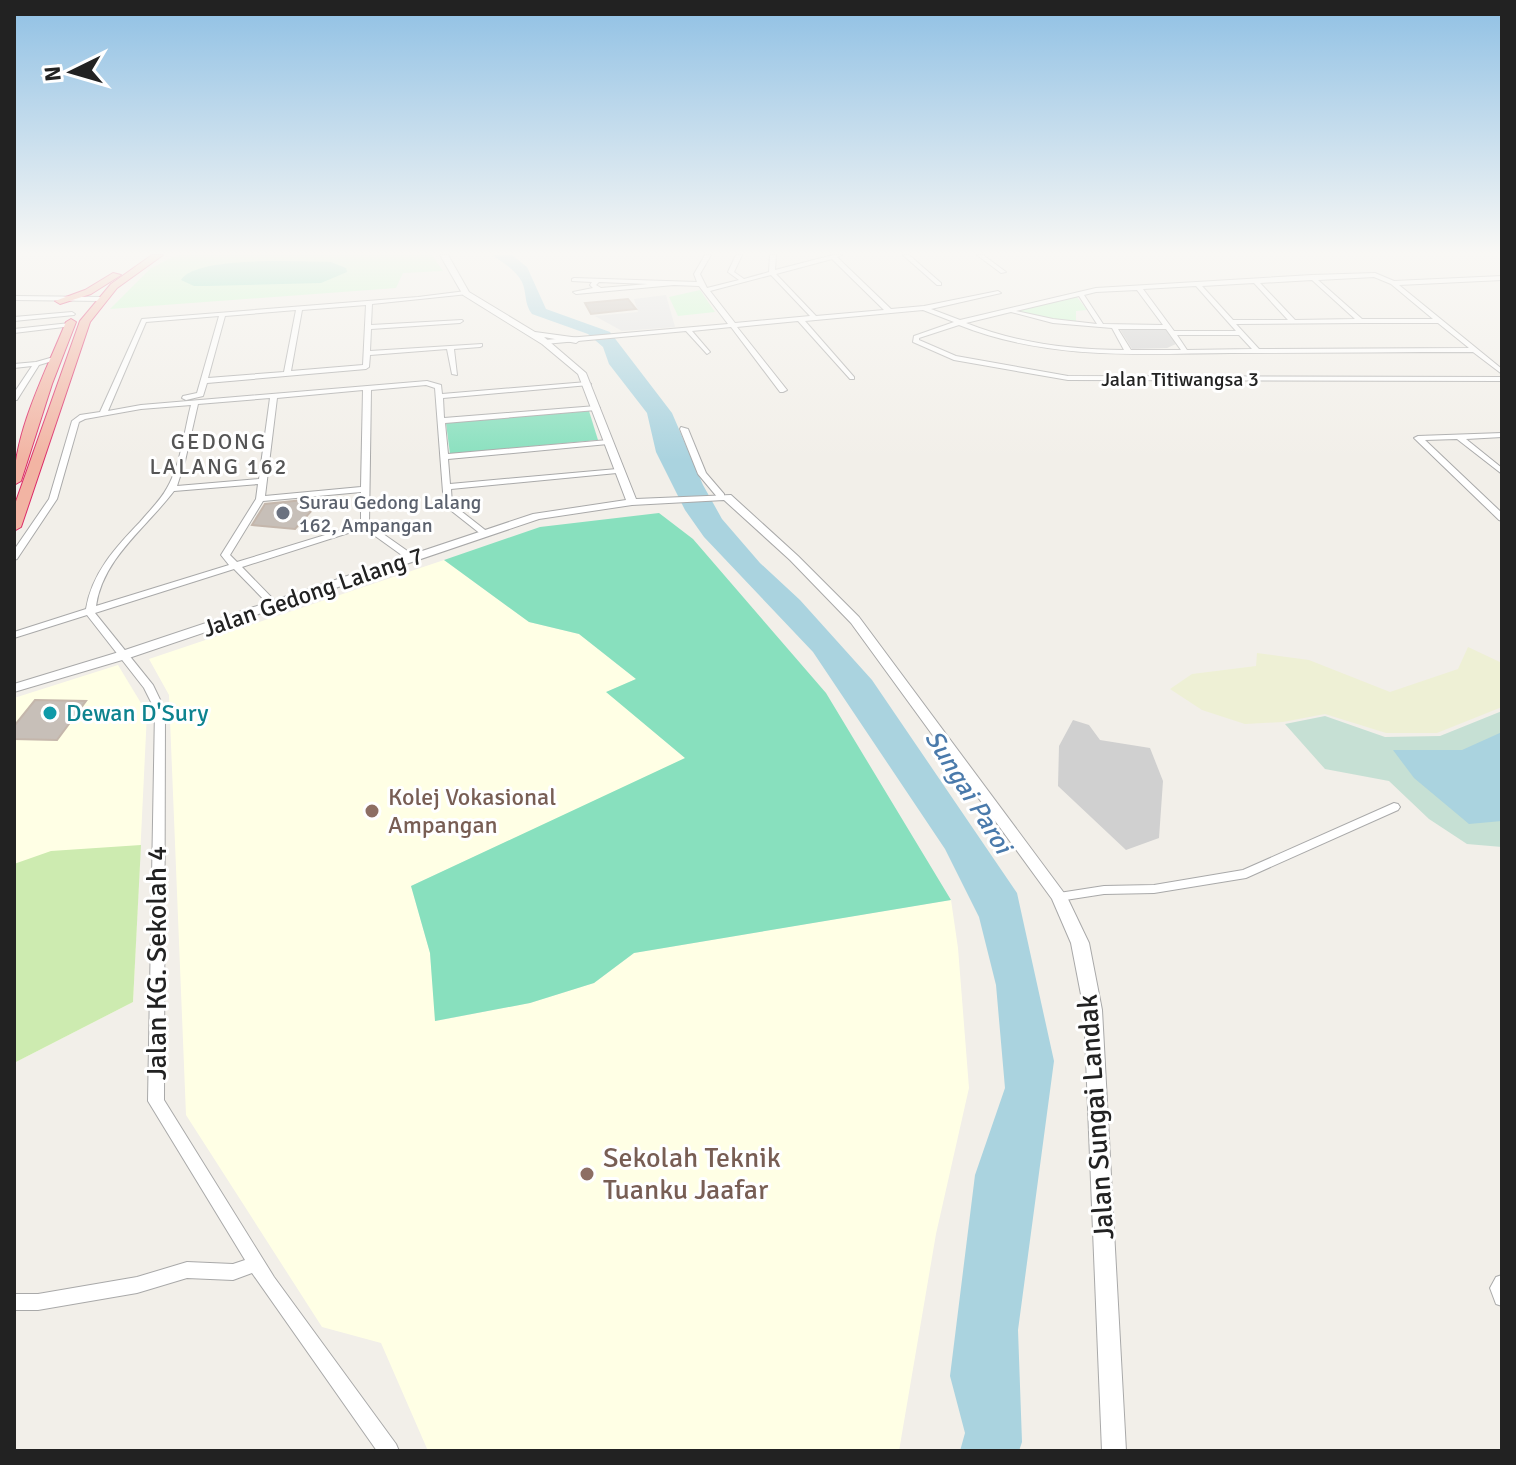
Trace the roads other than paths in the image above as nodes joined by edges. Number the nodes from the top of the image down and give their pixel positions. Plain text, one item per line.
1 (71, 323) edge
2 (74, 323) joint
3 (143, 323) edge
4 (220, 323) edge
5 (296, 323) edge
6 (368, 323) edge
7 (424, 323) edge
8 (515, 323) edge
9 (752, 323) edge
10 (804, 323) edge
11 (957, 323) edge
12 (965, 323) edge
13 (1057, 323) edge
14 (1100, 323) edge
15 (1165, 323) edge
16 (1232, 323) edge
17 (1441, 323) edge
18 (734, 325) junction
19 (368, 327) junction
20 (1102, 327) junction
21 (1114, 327) junction
22 (687, 329) junction
23 (1170, 330) junction
24 (14, 331) edge
25 (529, 332) junction
26 (1240, 333) junction
27 (575, 340) junction
28 (545, 342) junction
29 (480, 345) dead end
30 (450, 347) junction
31 (556, 350) junction
32 (1475, 350) junction
33 (1185, 351) junction
34 (1257, 351) junction
35 (59, 352) junction
36 (707, 352) dead end
37 (1129, 352) junction
38 (368, 353) junction
39 (37, 364) junction
40 (14, 366) edge
41 (1502, 372) edge
42 (287, 374) junction
43 (455, 374) dead end
44 (852, 378) dead end
45 (1502, 379) edge
46 (203, 381) junction
47 (587, 384) junction
48 (367, 388) junction
49 (783, 390) dead end
50 (274, 396) junction
51 (439, 396) junction
52 (14, 398) edge
53 (195, 402) junction
54 (109, 404) junction
55 (596, 408) junction
56 (103, 413) junction
57 (441, 421) junction
58 (684, 429) dead end
59 (1502, 435) edge
60 (1458, 436) junction
61 (608, 442) junction
62 (444, 457) junction
63 (18, 459) edge
64 (617, 471) junction
65 (1502, 472) edge
66 (14, 481) edge
67 (262, 481) junction
68 (446, 487) junction
69 (172, 489) junction
70 (366, 489) junction
71 (715, 496) junction
72 (260, 499) junction
73 (632, 502) junction
74 (45, 513) junction
75 (1502, 518) edge
76 (17, 521) edge
77 (365, 525) junction
78 (485, 533) junction
79 (14, 557) edge
80 (413, 559) junction
81 (235, 566) junction
82 (274, 605) junction
83 (90, 612) junction
84 (14, 635) edge
85 (124, 655) junction
86 (14, 688) edge
87 (1394, 807) dead end
88 (1059, 897) junction
89 (256, 1264) junction
90 (1502, 1283) edge
91 (1502, 1298) edge
92 (14, 1302) edge
93 (389, 1451) edge
94 (1114, 1451) edge

1 - 24 street
2 - 35 highway
2 - 76 highway
3 - 54 street
4 - 46 street
5 - 42 street
6 - 19 street
7 - 19 street
8 - 25 street
9 - 18 street
10 - 44 street
11 - 45 street, Jalan Titiwangsa 3
12 - 37 street
13 - 20 street
14 - 20 street
15 - 23 street
16 - 26 street
17 - 32 street
18 - 22 street
18 - 49 street
19 - 38 street
20 - 21 street
21 - 23 street
21 - 37 street
22 - 27 street
22 - 36 street
23 - 26 street
23 - 33 street
25 - 27 street
25 - 28 street
26 - 34 street
27 - 28 street
27 - 31 street
28 - 31 street
29 - 30 street
30 - 38 street
30 - 43 street
31 - 47 street
32 - 34 street
32 - 41 street
33 - 34 street
33 - 37 street
35 - 39 street
35 - 63 highway
38 - 42 street
39 - 40 street
39 - 52 street
42 - 46 street
46 - 54 street
47 - 51 street
47 - 55 street
48 - 50 street
48 - 51 street
48 - 70 street
50 - 53 street
50 - 67 street
51 - 57 street
53 - 56 street
53 - 69 street
54 - 56 street
55 - 57 street
55 - 61 street
56 - 74 street
57 - 62 street
58 - 71 street
59 - 60 street
60 - 65 street
60 - 75 street
61 - 62 street
61 - 64 street
62 - 68 street
63 - 66 highway
64 - 68 street
64 - 73 street
67 - 69 street
67 - 72 street
68 - 78 street
69 - 83 street
70 - 72 street
70 - 77 street
71 - 73 street, Jalan Gedong Lalang 7
71 - 88 street, Jalan Sungai Landak
72 - 81 street
73 - 78 street, Jalan Gedong Lalang 7
74 - 76 street
74 - 79 street
77 - 80 street
77 - 81 street
78 - 80 street, Jalan Gedong Lalang 7
80 - 82 street, Jalan Gedong Lalang 7
81 - 82 street
81 - 83 street
82 - 85 street, Jalan Gedong Lalang 7
83 - 84 street
83 - 85 street, Jalan KG. Sekolah 4
85 - 86 street, Jalan Gedong Lalang 7
85 - 89 street, Jalan KG. Sekolah 4
87 - 88 street
88 - 94 street, Jalan Sungai Landak
89 - 92 street
89 - 93 street, Jalan KG. Sekolah 4
90 - 91 street

